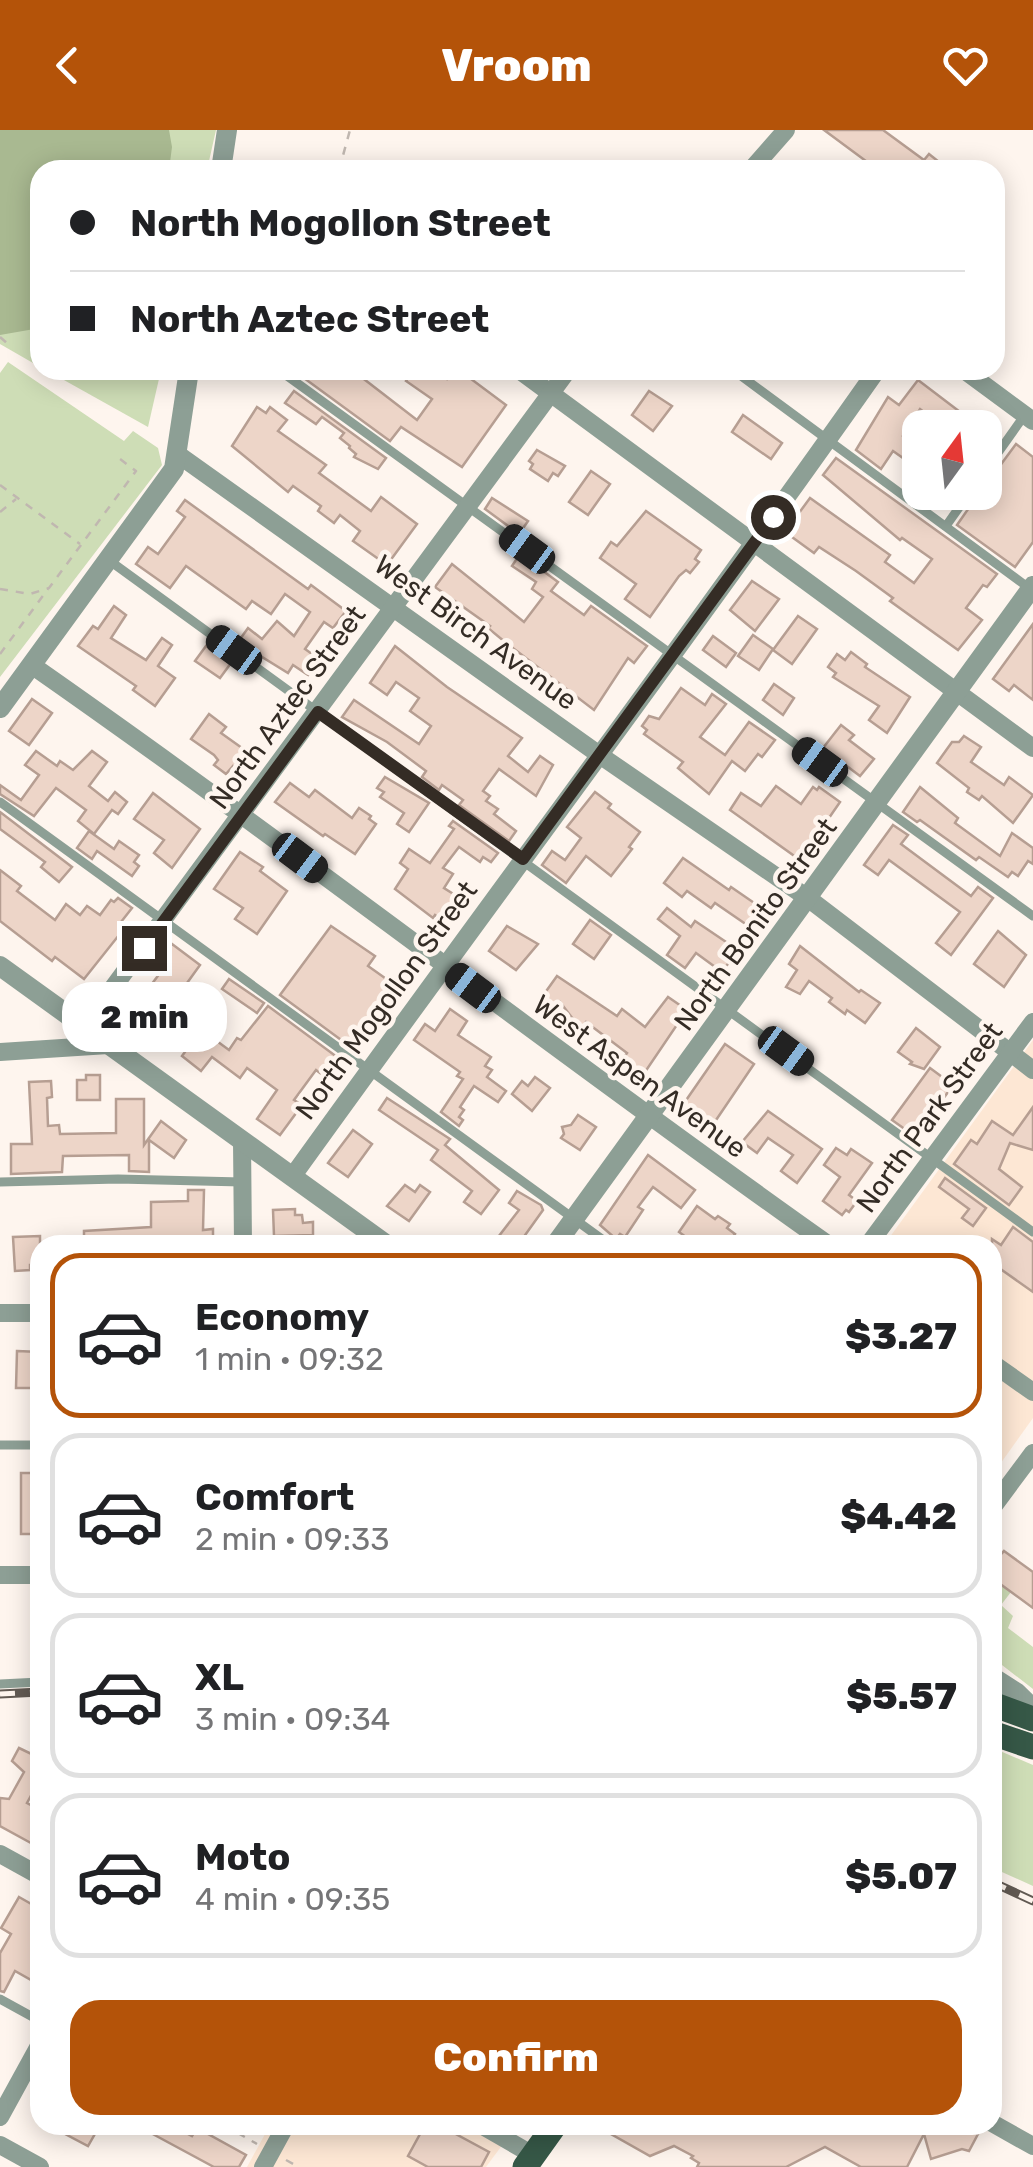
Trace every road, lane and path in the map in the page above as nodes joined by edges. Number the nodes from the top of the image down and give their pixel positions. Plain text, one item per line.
1 (227, 130) edge
2 (350, 130) edge
3 (786, 130) edge
4 (223, 160) edge
5 (342, 160) edge
6 (760, 160) edge
7 (0, 336) edge
8 (8, 344) dead end
9 (187, 380) edge
10 (293, 380) edge
11 (533, 380) edge
12 (561, 380) edge
13 (747, 380) edge
14 (870, 380) edge
15 (978, 380) edge
16 (552, 393) junction
17 (1029, 418) edge
18 (828, 440) junction
19 (1002, 451) edge
20 (176, 453) junction
21 (116, 456) dead end
22 (0, 485) edge
23 (17, 498) junction
24 (468, 506) junction
25 (957, 510) edge
26 (0, 512) edge
27 (946, 526) junction
28 (755, 543) junction
29 (81, 545) junction
30 (108, 559) junction
31 (69, 562) junction
32 (75, 576) dead end
33 (49, 588) junction
34 (0, 589) edge
35 (1032, 589) edge
36 (395, 606) junction
37 (0, 654) edge
38 (674, 656) junction
39 (33, 666) junction
40 (958, 694) junction
41 (0, 708) edge
42 (318, 712) junction
43 (1033, 748) edge
44 (602, 756) junction
45 (0, 802) edge
46 (878, 804) junction
47 (242, 814) junction
48 (523, 859) junction
49 (809, 898) junction
50 (1033, 916) edge
51 (163, 921) junction
52 (0, 966) edge
53 (444, 966) junction
54 (728, 1008) junction
55 (1033, 1022) edge
56 (84, 1027) junction
57 (108, 1045) junction
58 (0, 1052) edge
59 (1011, 1053) junction
60 (369, 1070) junction
61 (1033, 1070) edge
62 (647, 1117) junction
63 (242, 1141) junction
64 (933, 1158) junction
65 (292, 1177) junction
66 (0, 1182) edge
67 (243, 1182) junction
68 (574, 1218) junction
69 (1033, 1232) edge
70 (244, 1235) edge
71 (373, 1235) edge
72 (562, 1235) edge
73 (597, 1235) edge
74 (815, 1235) edge
75 (875, 1235) edge
76 (30, 1313) edge
77 (0, 1314) edge
78 (1002, 1370) edge
79 (1033, 1392) edge
80 (30, 1445) edge
81 (0, 1446) edge
82 (1033, 1453) edge
83 (1002, 1495) edge
84 (0, 1575) edge
85 (30, 1575) edge
86 (30, 1682) edge
87 (1002, 1683) edge
88 (0, 1684) edge
89 (1002, 1708) edge
90 (1033, 1709) edge
91 (1033, 1719) edge
92 (1002, 1736) edge
93 (1033, 1747) edge
94 (0, 1854) edge
95 (30, 1870) edge
96 (0, 1999) edge
97 (30, 2016) edge
98 (30, 2062) edge
99 (0, 2117) edge
100 (1002, 2129) edge
101 (281, 2135) edge
102 (494, 2135) edge
103 (548, 2135) edge
104 (0, 2145) edge
105 (1033, 2146) edge
106 (529, 2161) edge
107 (40, 2167) edge
108 (263, 2167) edge

1 - 4 street
2 - 5 path
3 - 6 street
7 - 8 path
9 - 20 street
10 - 24 lane
11 - 16 street
12 - 16 street, North Aztec Street
13 - 18 lane
14 - 18 street, North Mogollon Street
15 - 17 street
16 - 24 street, North Aztec Street
16 - 28 street
17 - 19 lane
18 - 27 lane
18 - 28 street, North Mogollon Street
20 - 30 street
20 - 36 street, West Birch Avenue
21 - 29 path
22 - 23 path
23 - 26 path
23 - 29 path
24 - 36 street, North Aztec Street
24 - 38 lane
25 - 27 lane
27 - 35 lane
28 - 38 street, North Mogollon Street
28 - 40 street
29 - 31 path
30 - 39 street
30 - 42 lane
31 - 32 path
31 - 33 path
33 - 34 path
33 - 37 path
35 - 40 street, North Bonito Street
36 - 42 street, North Aztec Street
36 - 44 street, West Birch Avenue
38 - 44 street, North Mogollon Street
38 - 46 lane
39 - 41 street
39 - 47 street, West Aspen Avenue
40 - 43 street
40 - 46 street, North Bonito Street
42 - 47 street, North Aztec Street
42 - 48 lane
44 - 48 street, North Mogollon Street
44 - 49 street, West Birch Avenue
45 - 51 lane
46 - 49 street, North Bonito Street
46 - 50 lane
47 - 51 street, North Aztec Street
47 - 53 street, West Aspen Avenue
48 - 53 street, North Mogollon Street
48 - 54 lane
49 - 54 street, North Bonito Street
49 - 59 street, West Birch Avenue
51 - 56 street, North Aztec Street
51 - 60 lane
52 - 56 street
53 - 60 street, North Mogollon Street
53 - 62 street, West Aspen Avenue
54 - 62 street, North Bonito Street
54 - 64 lane
55 - 59 street, North Park Street
56 - 57 street
57 - 58 street
57 - 63 street
59 - 61 street, West Birch Avenue
59 - 64 street, North Park Street
60 - 65 street, North Mogollon Street
60 - 68 lane
62 - 68 street, North Bonito Street
62 - 74 street, West Aspen Avenue
63 - 65 street
63 - 67 street
64 - 69 lane
64 - 75 street, North Park Street
65 - 71 street
66 - 67 lane
67 - 70 street
68 - 72 street, North Bonito Street
68 - 73 lane
76 - 77 street
78 - 79 street
80 - 81 lane
82 - 83 street
84 - 85 street
86 - 88 lane
87 - 90 street
89 - 91 main road
92 - 93 main road
94 - 95 street
96 - 97 lane
98 - 99 street
100 - 105 street
101 - 108 street
102 - 106 street
103 - 106 main road
104 - 107 street

